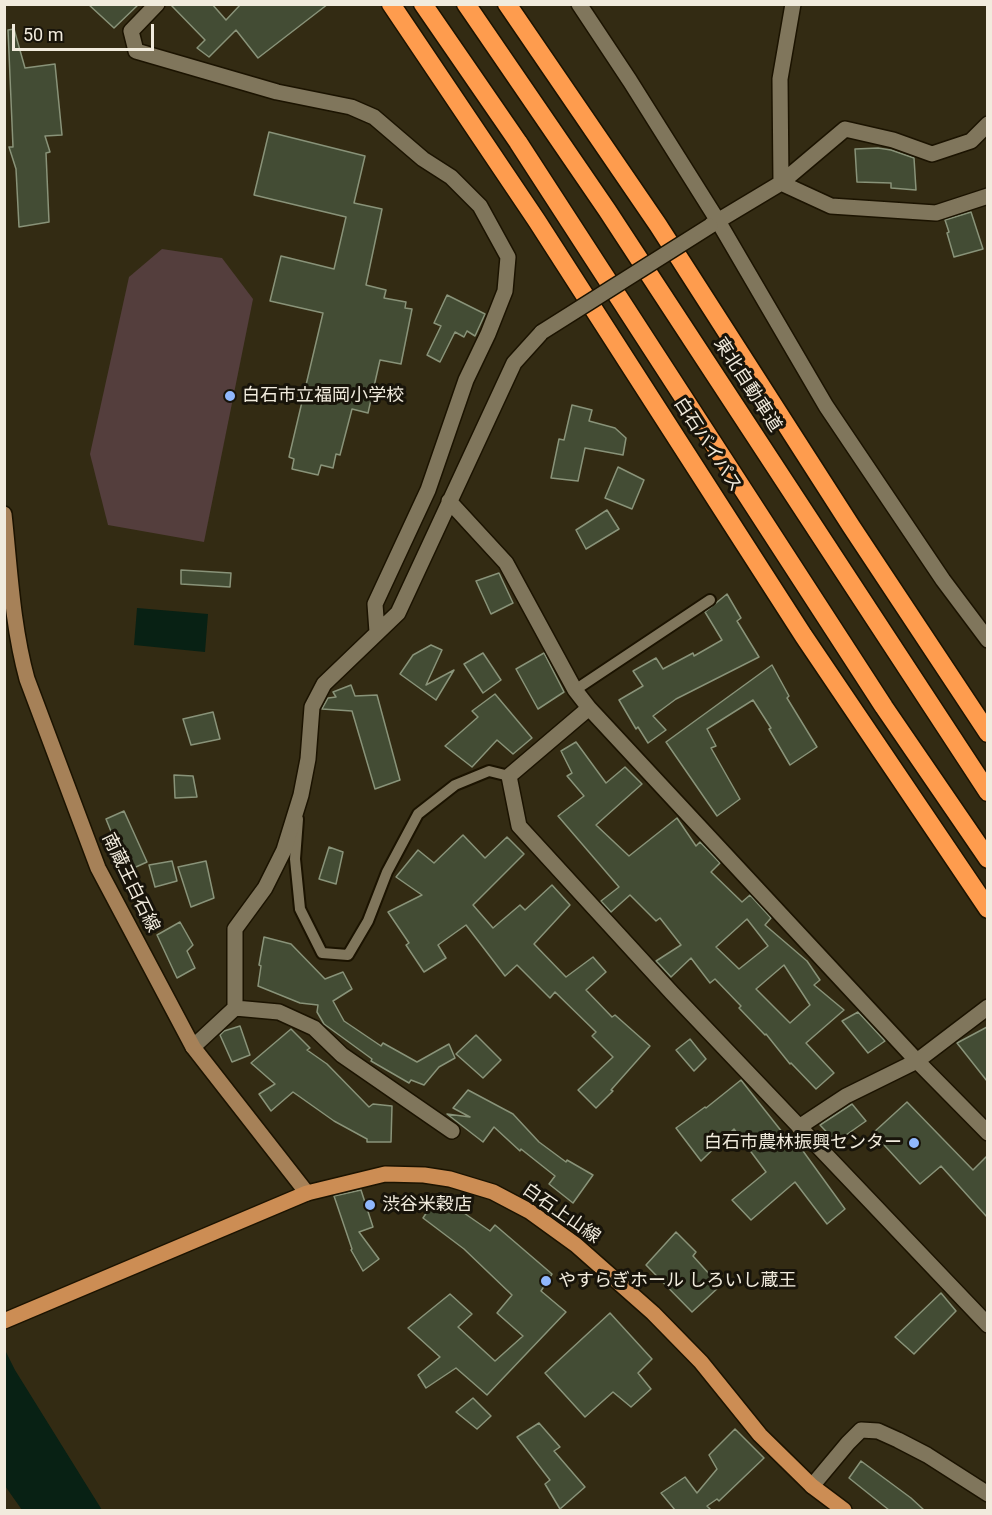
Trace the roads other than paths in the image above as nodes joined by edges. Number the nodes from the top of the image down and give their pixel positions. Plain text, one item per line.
1 (157, 4) edge
2 (391, 4) edge
3 (423, 4) edge
4 (466, 4) edge
5 (507, 4) edge
6 (579, 4) edge
7 (793, 4) edge
8 (987, 124) edge
9 (781, 183) junction
10 (987, 196) edge
11 (714, 223) junction
12 (449, 501) junction
13 (4, 514) edge
14 (710, 600) dead end
15 (377, 632) junction
16 (987, 640) edge
17 (574, 690) junction
18 (589, 708) junction
19 (987, 733) edge
20 (509, 776) junction
21 (987, 792) edge
22 (299, 801) junction
23 (987, 859) edge
24 (987, 909) edge
25 (987, 1007) edge
26 (236, 1008) junction
27 (193, 1047) junction
28 (917, 1061) junction
29 (798, 1127) junction
30 (452, 1131) dead end
31 (987, 1133) edge
32 (300, 1196) junction
33 (4, 1321) edge
34 (987, 1325) edge
35 (812, 1486) junction
36 (987, 1494) edge
37 (844, 1510) edge

1 - 15 street
2 - 24 highway, 白石バイパス
3 - 23 highway, 白石バイパス
4 - 21 highway, 東北自動車道
5 - 19 highway, 東北自動車道
6 - 11 street
7 - 9 street
8 - 9 street
9 - 10 street
9 - 11 street
11 - 12 street, bridge
11 - 16 street
12 - 15 street
12 - 17 street
13 - 27 main road, 南蔵王白石線
14 - 17 lane
15 - 22 street
17 - 18 street
18 - 20 street
18 - 28 street
20 - 22 lane
20 - 29 street
22 - 26 street
25 - 28 street
26 - 27 street
26 - 30 street
27 - 32 main road, 南蔵王白石線
28 - 29 street
28 - 31 street
29 - 34 street
32 - 33 main road, 白石上山線
32 - 35 main road, 白石上山線
35 - 36 street
35 - 37 main road, 白石上山線

